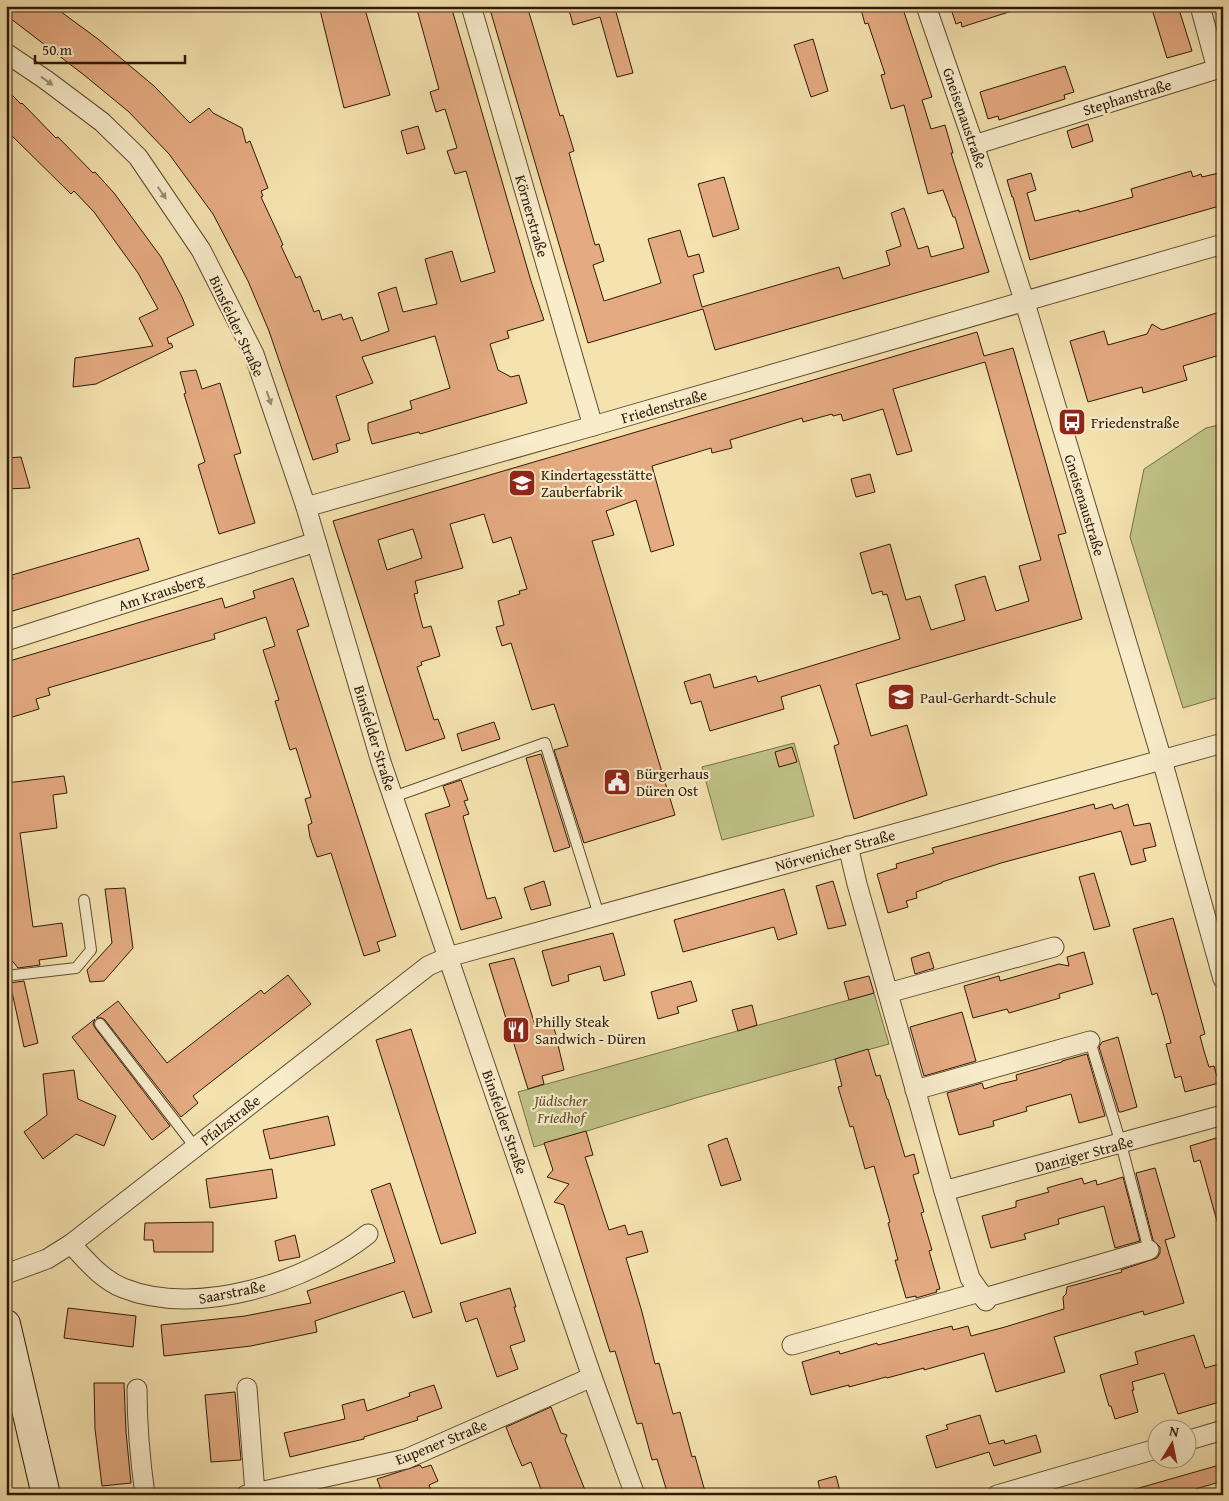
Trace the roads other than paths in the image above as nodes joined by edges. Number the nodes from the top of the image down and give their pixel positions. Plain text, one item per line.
1 (471, 6) edge
2 (926, 6) edge
3 (1200, 6) edge
4 (6, 53) edge
5 (974, 145) junction
6 (1223, 244) edge
7 (1025, 303) junction
8 (593, 426) junction
9 (306, 507) junction
10 (316, 542) junction
11 (6, 641) edge
12 (1223, 743) edge
13 (1162, 760) junction
14 (394, 797) junction
15 (848, 846) junction
16 (84, 900) dead end
17 (599, 915) junction
18 (1054, 947) dead end
19 (448, 956) junction
20 (6, 976) edge
21 (1223, 979) edge
22 (888, 994) junction
23 (100, 1024) dead end
24 (1090, 1041) joint
25 (915, 1090) junction
26 (1223, 1115) edge
27 (1120, 1144) junction
28 (195, 1147) junction
29 (944, 1191) junction
30 (368, 1234) dead end
31 (71, 1244) junction
32 (1149, 1250) joint
33 (6, 1274) edge
34 (986, 1300) junction
35 (6, 1324) edge
36 (792, 1345) dead end
37 (592, 1377) junction
38 (247, 1388) dead end
39 (137, 1389) dead end
40 (1223, 1430) edge
41 (1196, 1438) edge
42 (1146, 1452) edge
43 (250, 1494) edge
44 (46, 1495) edge
45 (145, 1495) edge
46 (635, 1495) edge
47 (997, 1495) edge

1 - 8 street, Körnerstraße
2 - 5 street, Gneisenaustraße
3 - 5 street, Stephanstraße
4 -> 9 street, Binsfelder Straße
5 - 7 street, Gneisenaustraße
6 - 7 street, Friedenstraße
7 - 8 street, Friedenstraße
7 - 13 street, Gneisenaustraße
8 - 9 street, Friedenstraße
9 - 10 street, Binsfelder Straße
10 - 11 street, Am Krausberg
10 - 14 street, Binsfelder Straße
12 - 13 street, Nörvenicher Straße
13 - 15 street, Nörvenicher Straße
13 - 21 street, Gneisenaustraße
14 - 17 lane
14 - 19 street, Binsfelder Straße
15 - 17 street, Nörvenicher Straße
15 - 22 street
16 - 20 lane
17 - 19 street, Nörvenicher Straße
18 - 22 street
19 - 28 street, Pfalzstraße
19 - 37 street, Binsfelder Straße
22 - 25 street
23 - 28 lane
24 - 25 street
24 - 27 lane
25 - 29 street
26 - 27 street, Danziger Straße
27 - 29 street, Danziger Straße
27 - 32 lane
28 - 31 street, Pfalzstraße
29 - 34 street
30 - 31 street, Saarstraße
31 - 33 street, Pfalzstraße
32 - 34 street
34 - 36 street
35 - 44 street
37 - 43 street, Eupener Straße
37 - 46 street, Binsfelder Straße
38 - 43 street, Eupener Straße
39 - 45 street
40 - 41 street
42 - 47 street

